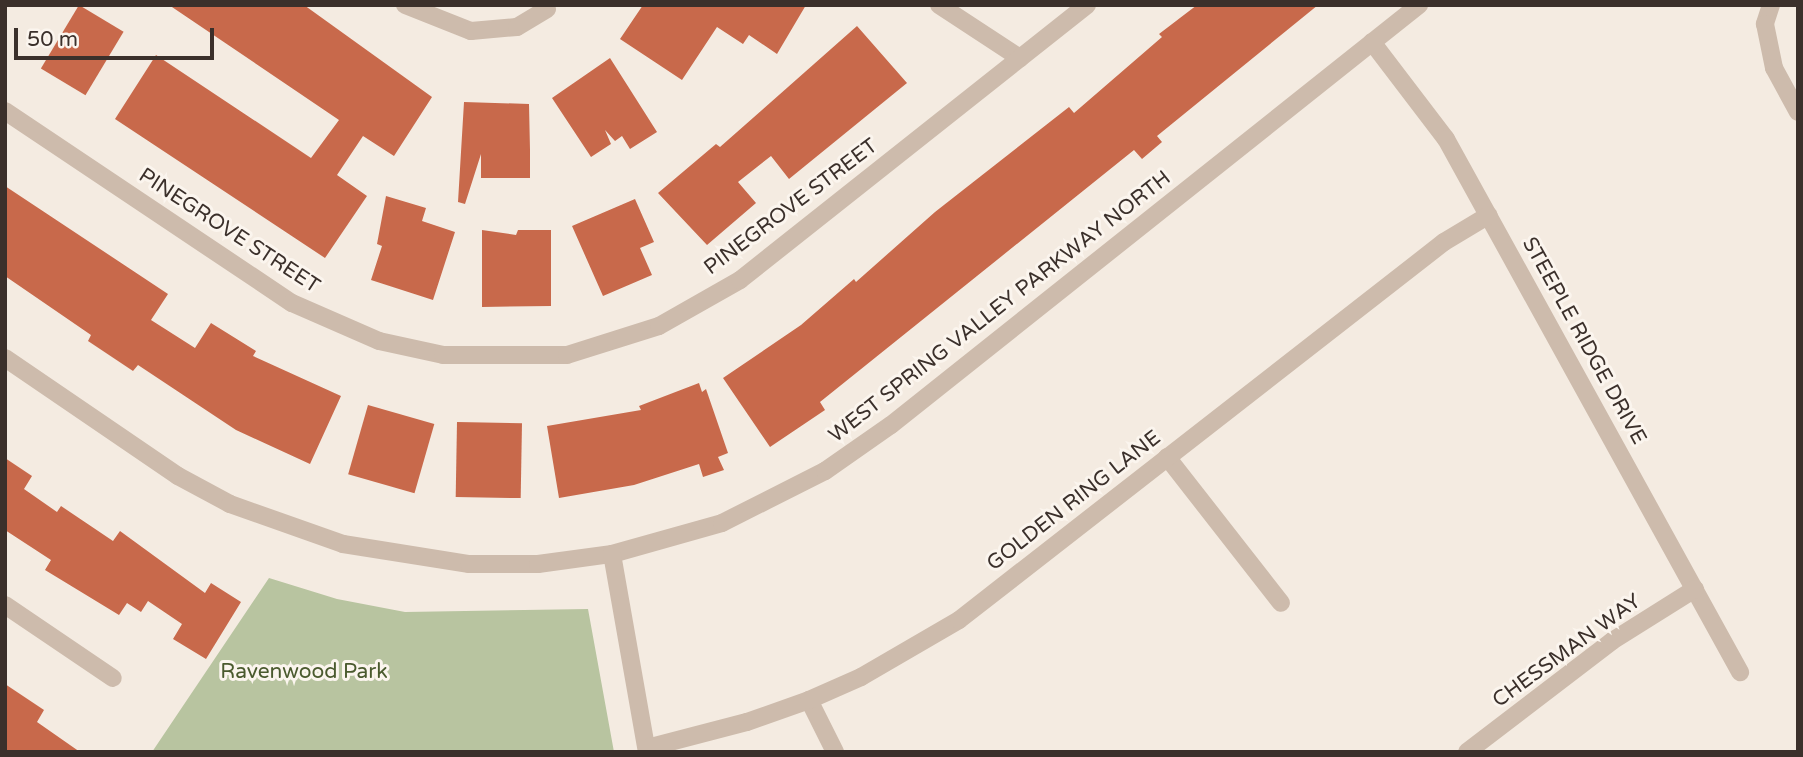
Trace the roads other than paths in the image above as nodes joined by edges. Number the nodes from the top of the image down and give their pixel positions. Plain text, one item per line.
1 (405, 5) edge
2 (939, 5) edge
3 (1087, 5) edge
4 (1419, 5) edge
5 (1771, 5) edge
6 (547, 9) dead end
7 (1372, 43) junction
8 (1020, 58) junction
9 (5, 111) edge
10 (1798, 111) edge
11 (1489, 215) junction
12 (5, 358) edge
13 (1167, 457) junction
14 (612, 554) junction
15 (1695, 589) junction
16 (1281, 603) dead end
17 (5, 605) edge
18 (1740, 672) dead end
19 (113, 678) dead end
20 (809, 700) junction
21 (647, 750) edge
22 (835, 752) edge
23 (1467, 752) edge

1 - 6 street
2 - 8 street
3 - 8 street, PINEGROVE STREET
4 - 7 street, WEST SPRING VALLEY PARKWAY NORTH
5 - 10 street
7 - 11 street, STEEPLE RIDGE DRIVE
7 - 14 street, WEST SPRING VALLEY PARKWAY NORTH
8 - 9 street, PINEGROVE STREET
11 - 13 street, GOLDEN RING LANE
11 - 15 street, STEEPLE RIDGE DRIVE
12 - 14 street, WEST SPRING VALLEY PARKWAY NORTH
13 - 16 street
13 - 20 street, GOLDEN RING LANE
14 - 21 street
15 - 18 street, STEEPLE RIDGE DRIVE
15 - 23 street, CHESSMAN WAY
17 - 19 street
20 - 21 street, GOLDEN RING LANE
20 - 22 street

